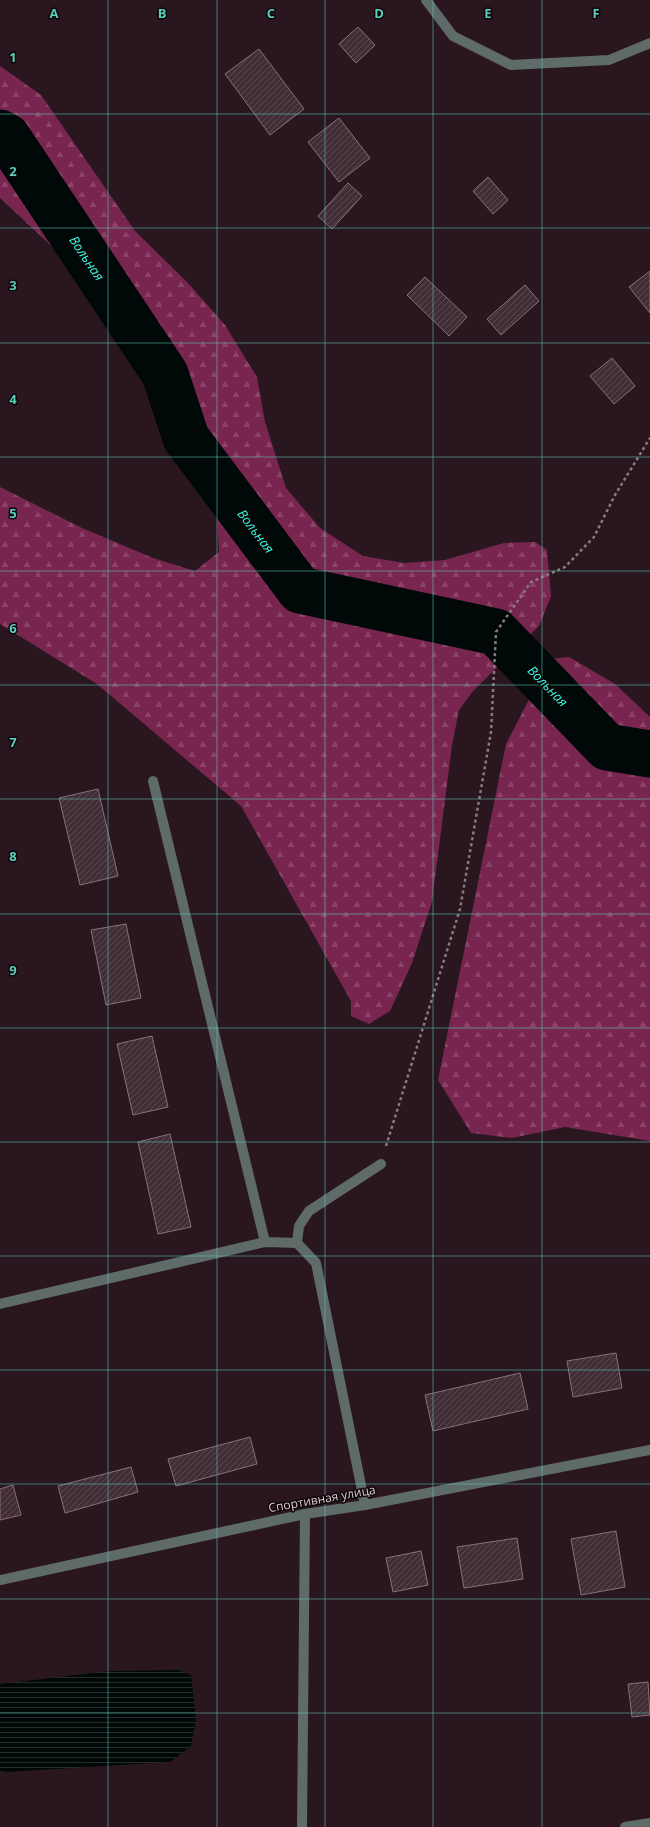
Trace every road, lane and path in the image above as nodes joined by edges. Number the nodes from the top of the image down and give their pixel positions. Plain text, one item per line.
1 (426, 0) edge
2 (650, 43) edge
3 (650, 438) edge
4 (152, 781) dead end
5 (381, 1164) joint
6 (265, 1242) junction
7 (297, 1243) junction
8 (0, 1304) edge
9 (650, 1450) edge
10 (365, 1505) junction
11 (305, 1514) junction
12 (0, 1580) edge
13 (650, 1824) edge
14 (302, 1827) edge
15 (626, 1827) edge

1 - 2 street
3 - 5 path
4 - 6 street
5 - 7 street
6 - 7 street
6 - 8 street
7 - 10 street
9 - 10 street, Спортивная улица
10 - 11 street, Спортивная улица
11 - 12 street, Спортивная улица
11 - 14 street
13 - 15 street

